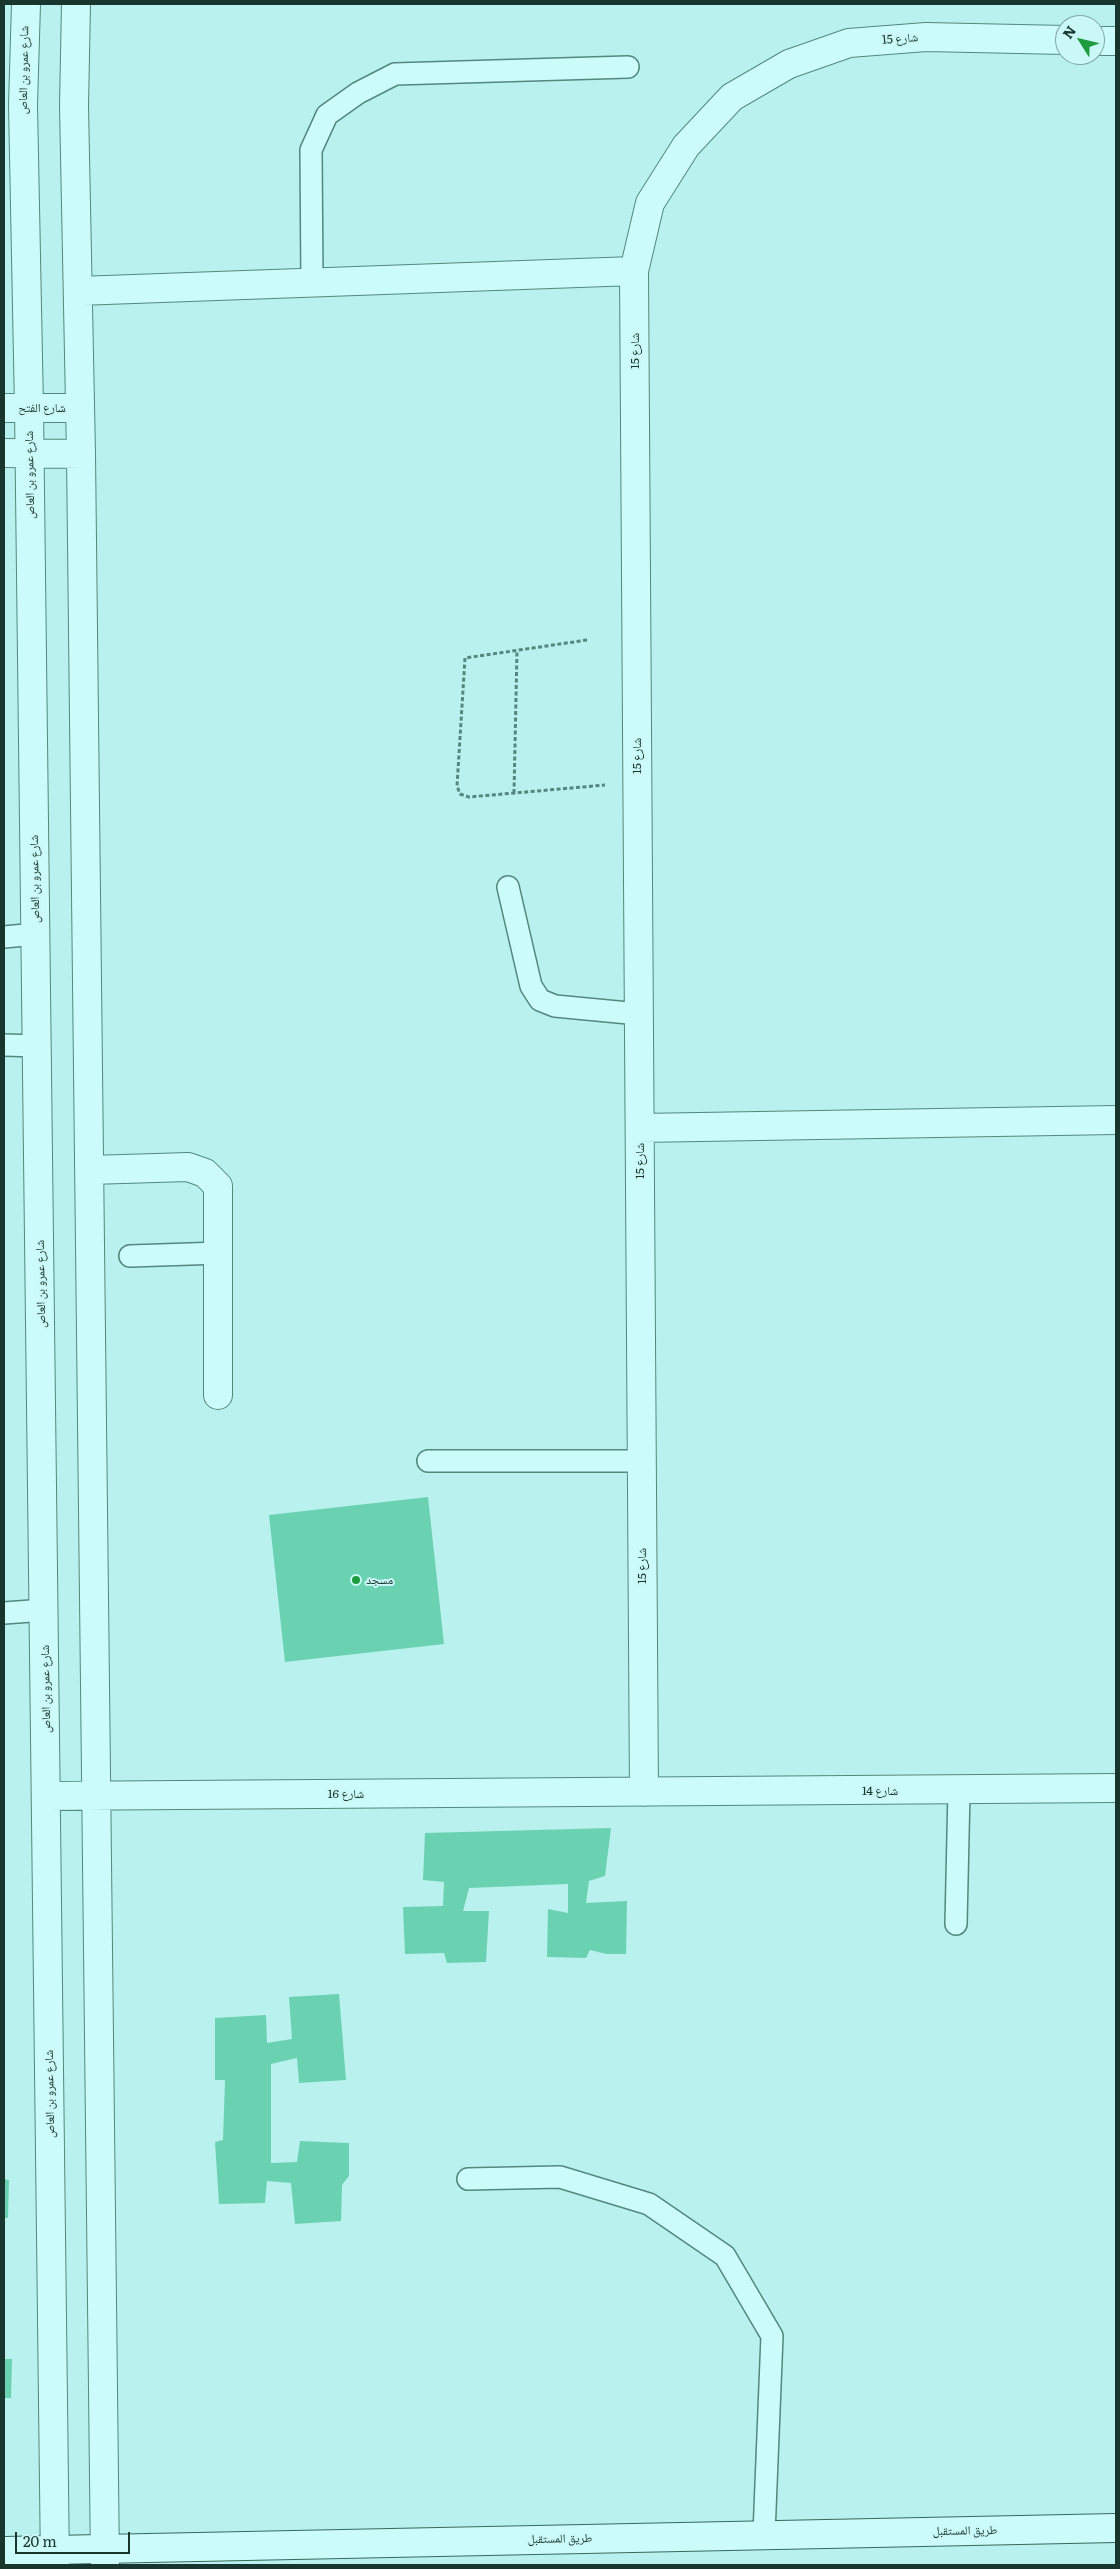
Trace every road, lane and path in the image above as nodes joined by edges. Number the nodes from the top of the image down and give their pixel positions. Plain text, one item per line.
1 (26, 4) edge
2 (76, 4) edge
3 (1055, 40) edge
4 (628, 67) dead end
5 (634, 271) junction
6 (312, 283) junction
7 (78, 291) junction
8 (17, 408) edge
9 (80, 408) junction
10 (17, 453) edge
11 (81, 454) junction
12 (587, 640) dead end
13 (518, 650) junction
14 (638, 782) junction
15 (514, 793) junction
16 (508, 887) dead end
17 (36, 934) junction
18 (4, 937) edge
19 (639, 1014) junction
20 (4, 1045) edge
21 (38, 1046) junction
22 (1116, 1120) edge
23 (640, 1128) junction
24 (90, 1170) junction
25 (220, 1253) junction
26 (130, 1256) dead end
27 (218, 1395) dead end
28 (428, 1461) dead end
29 (642, 1461) junction
30 (45, 1610) junction
31 (4, 1613) edge
32 (1116, 1788) edge
33 (959, 1791) junction
34 (644, 1792) junction
35 (48, 1796) junction
36 (98, 1796) junction
37 (956, 1924) dead end
38 (468, 2179) dead end
39 (1116, 2528) edge
40 (764, 2534) junction
41 (4, 2550) edge
42 (55, 2557) edge
43 (105, 2557) edge

1 - 8 street, شارع عمرو بن العاص
2 - 7 street
3 - 5 street, شارع 15
4 - 6 lane
5 - 6 street
5 - 14 street, شارع 15
6 - 7 street
7 - 9 street
8 - 9 street, شارع الفتح
8 - 10 street, شارع عمرو بن العاص
9 - 11 street
10 - 11 street
10 - 17 street, شارع عمرو بن العاص
11 - 24 street
12 - 13 path
13 - 15 path
13 - 15 path
14 - 15 path
14 - 19 street, شارع 15
16 - 19 lane
17 - 18 lane
17 - 21 street, شارع عمرو بن العاص
19 - 23 street, شارع 15
20 - 21 lane
21 - 30 street, شارع عمرو بن العاص
22 - 23 street
23 - 29 street, شارع 15
24 - 25 street
24 - 36 street
25 - 26 lane
25 - 27 street
28 - 29 lane
29 - 34 street, شارع 15
30 - 31 lane
30 - 35 street, شارع عمرو بن العاص
32 - 33 street, شارع 14
33 - 34 street, شارع 14
33 - 37 lane
34 - 36 street, شارع 16
35 - 36 street, شارع 16
35 - 42 street, شارع عمرو بن العاص
36 - 43 street
38 - 40 lane
39 - 40 street, طريق المستقبل
40 - 43 street, طريق المستقبل
41 - 42 street, طريق المستقبل
42 - 43 street, طريق المستقبل

